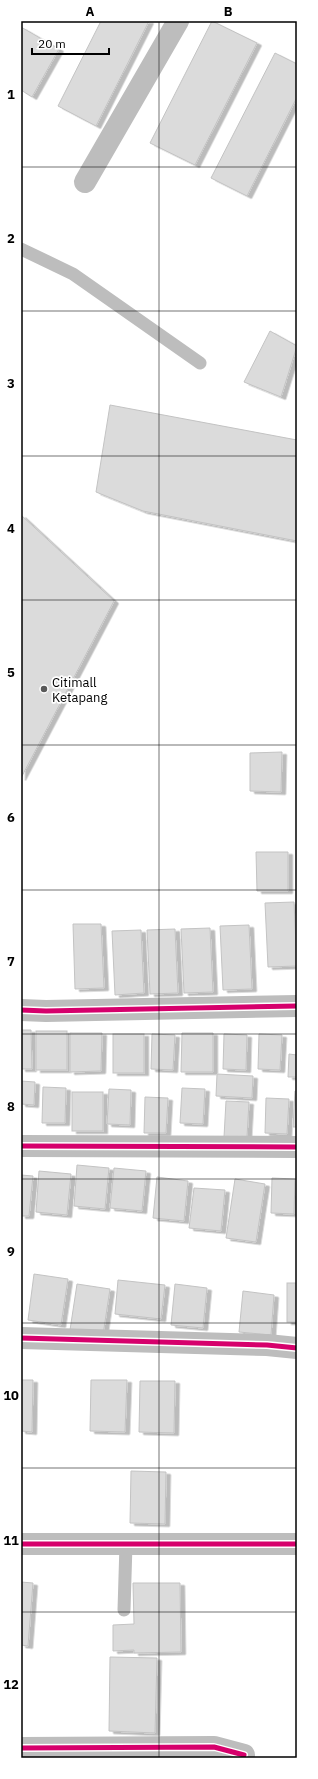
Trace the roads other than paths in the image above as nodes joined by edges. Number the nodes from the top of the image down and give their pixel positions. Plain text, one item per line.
1 (178, 21) edge
2 (85, 182) dead end
3 (21, 249) edge
4 (200, 363) dead end
5 (297, 1006) edge
6 (21, 1010) edge
7 (21, 1146) edge
8 (297, 1147) edge
9 (21, 1338) edge
10 (297, 1348) edge
11 (21, 1544) edge
12 (126, 1544) junction
13 (297, 1544) edge
14 (124, 1610) dead end
15 (21, 1748) edge
16 (244, 1755) dead end

1 - 2 street
3 - 4 lane
5 - 6 street
7 - 8 street
9 - 10 street
11 - 12 street
12 - 13 street
12 - 14 lane
15 - 16 street

